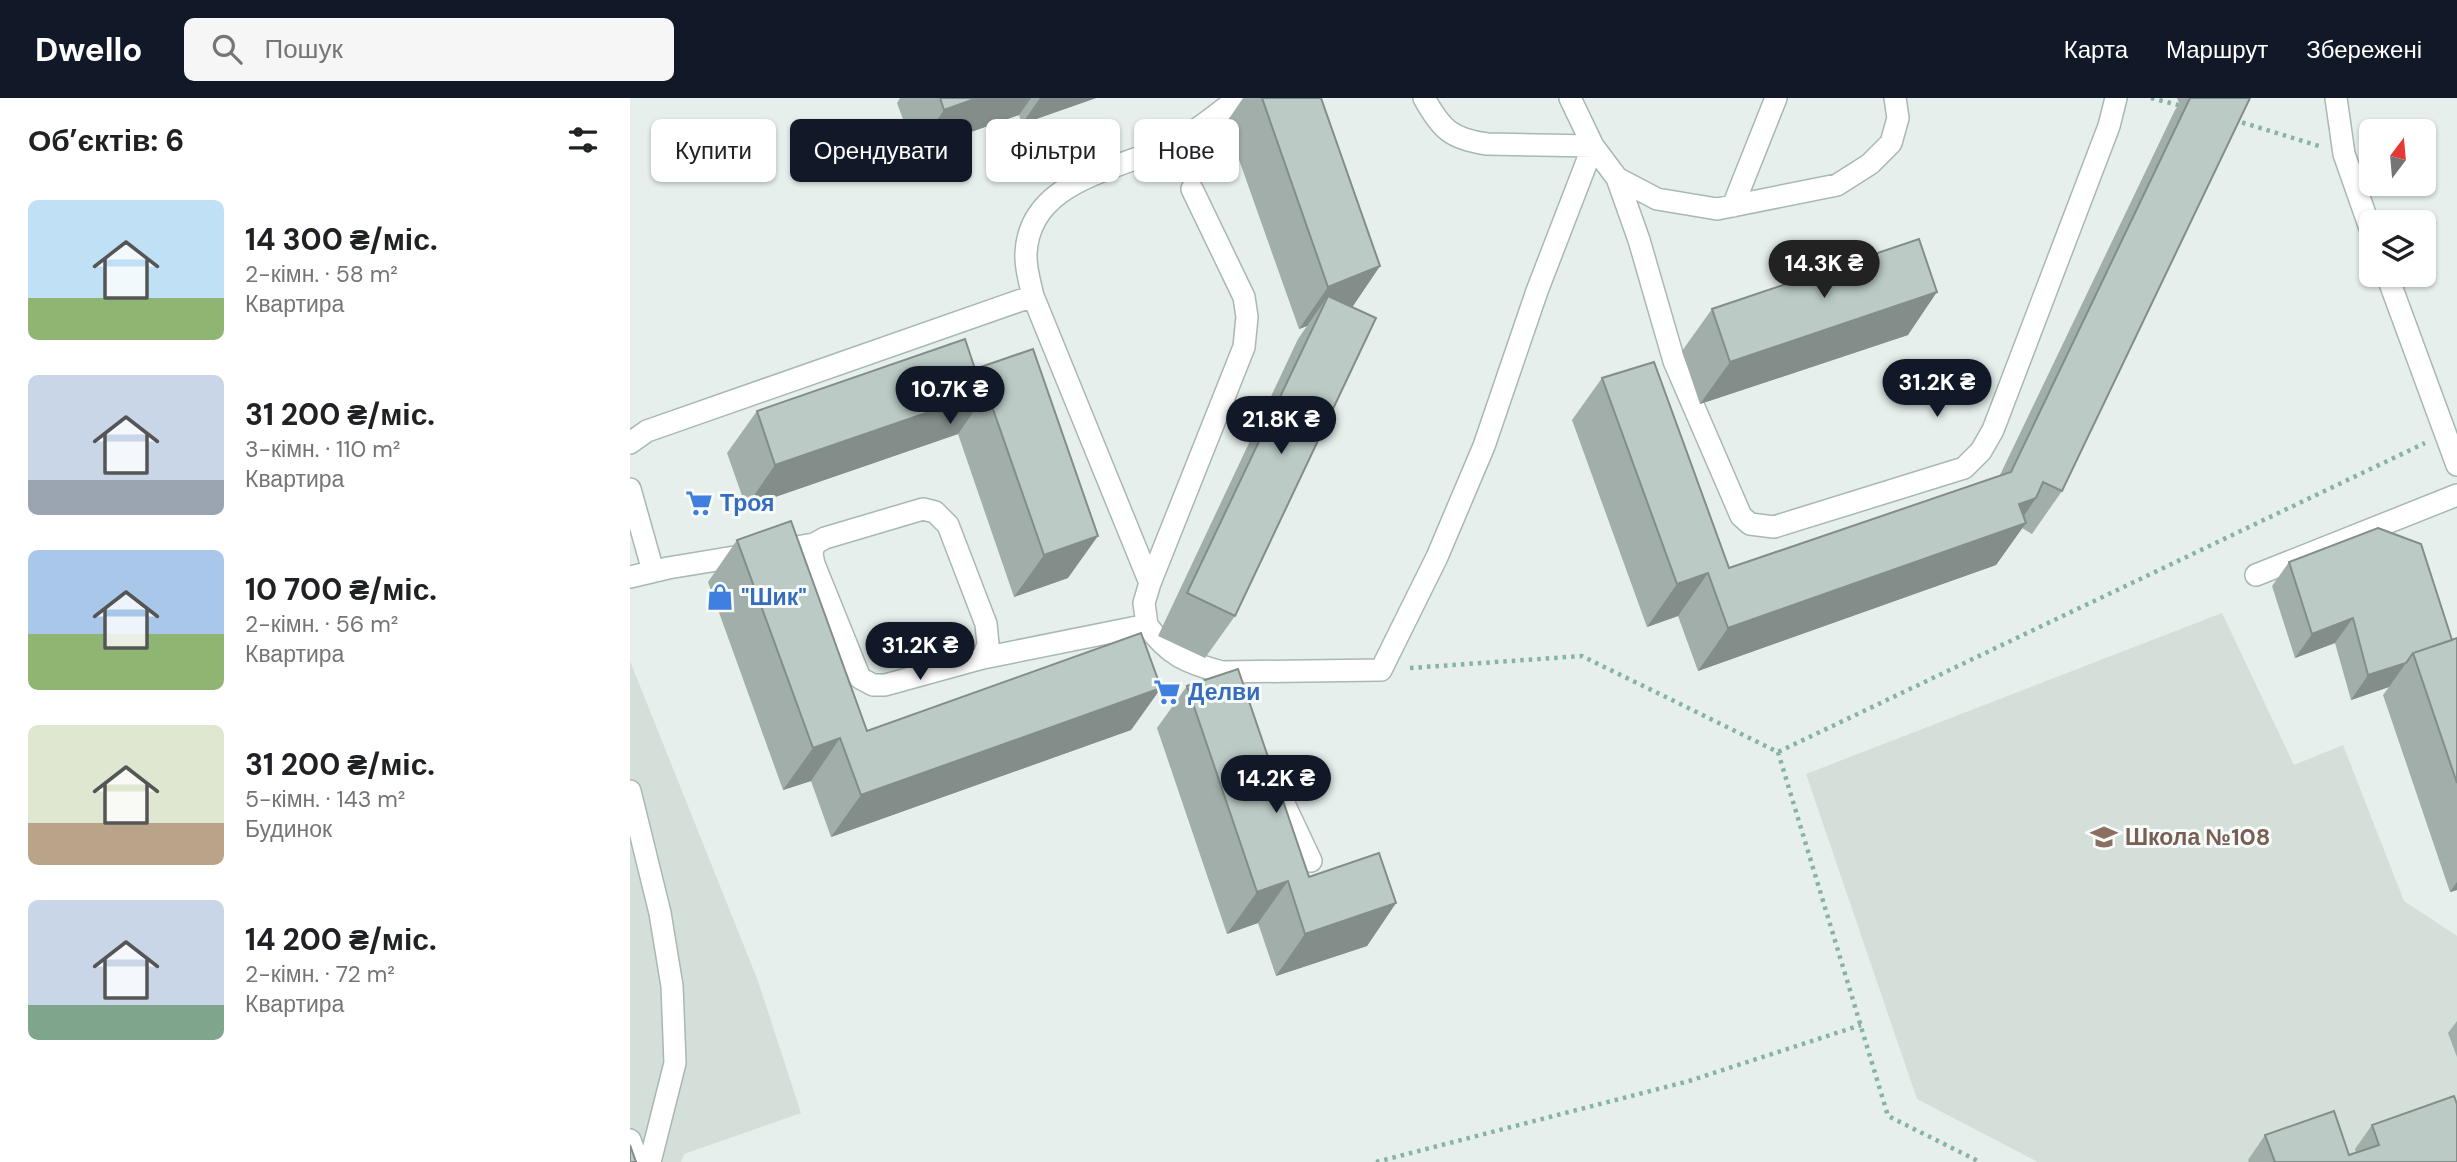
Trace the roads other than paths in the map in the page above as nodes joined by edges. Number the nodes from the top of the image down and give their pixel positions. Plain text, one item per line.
1 (1238, 98) edge
2 (1424, 98) edge
3 (1570, 98) edge
4 (1776, 98) edge
5 (1895, 98) edge
6 (2116, 98) edge
7 (2336, 98) edge
8 (1593, 146) junction
9 (1617, 178) junction
10 (1192, 189) dead end
11 (1733, 206) junction
12 (2364, 210) edge
13 (2391, 287) edge
14 (1033, 296) junction
15 (630, 443) edge
16 (2457, 465) edge
17 (630, 489) edge
18 (2457, 495) edge
19 (814, 544) junction
20 (653, 571) junction
21 (2256, 575) dead end
22 (630, 577) edge
23 (1150, 583) junction
24 (1147, 625) junction
25 (983, 658) junction
26 (1222, 671) junction
27 (1234, 697) edge
28 (1264, 760) edge
29 (630, 790) edge
30 (1311, 861) dead end
31 (630, 1140) edge
32 (638, 1162) edge
33 (650, 1162) edge

1 - 14 lane
2 - 8 lane
3 - 8 lane
4 - 11 lane
5 - 11 lane
6 - 9 lane
7 - 12 lane
8 - 9 lane
8 - 26 lane
9 - 11 lane
10 - 23 lane
13 - 16 lane
14 - 15 lane
14 - 23 lane
17 - 20 lane
18 - 21 lane
19 - 20 lane
19 - 25 lane
19 - 25 lane
20 - 22 lane
23 - 24 lane
24 - 25 lane
24 - 26 lane
26 - 27 lane
28 - 30 lane
29 - 33 lane
31 - 32 lane

